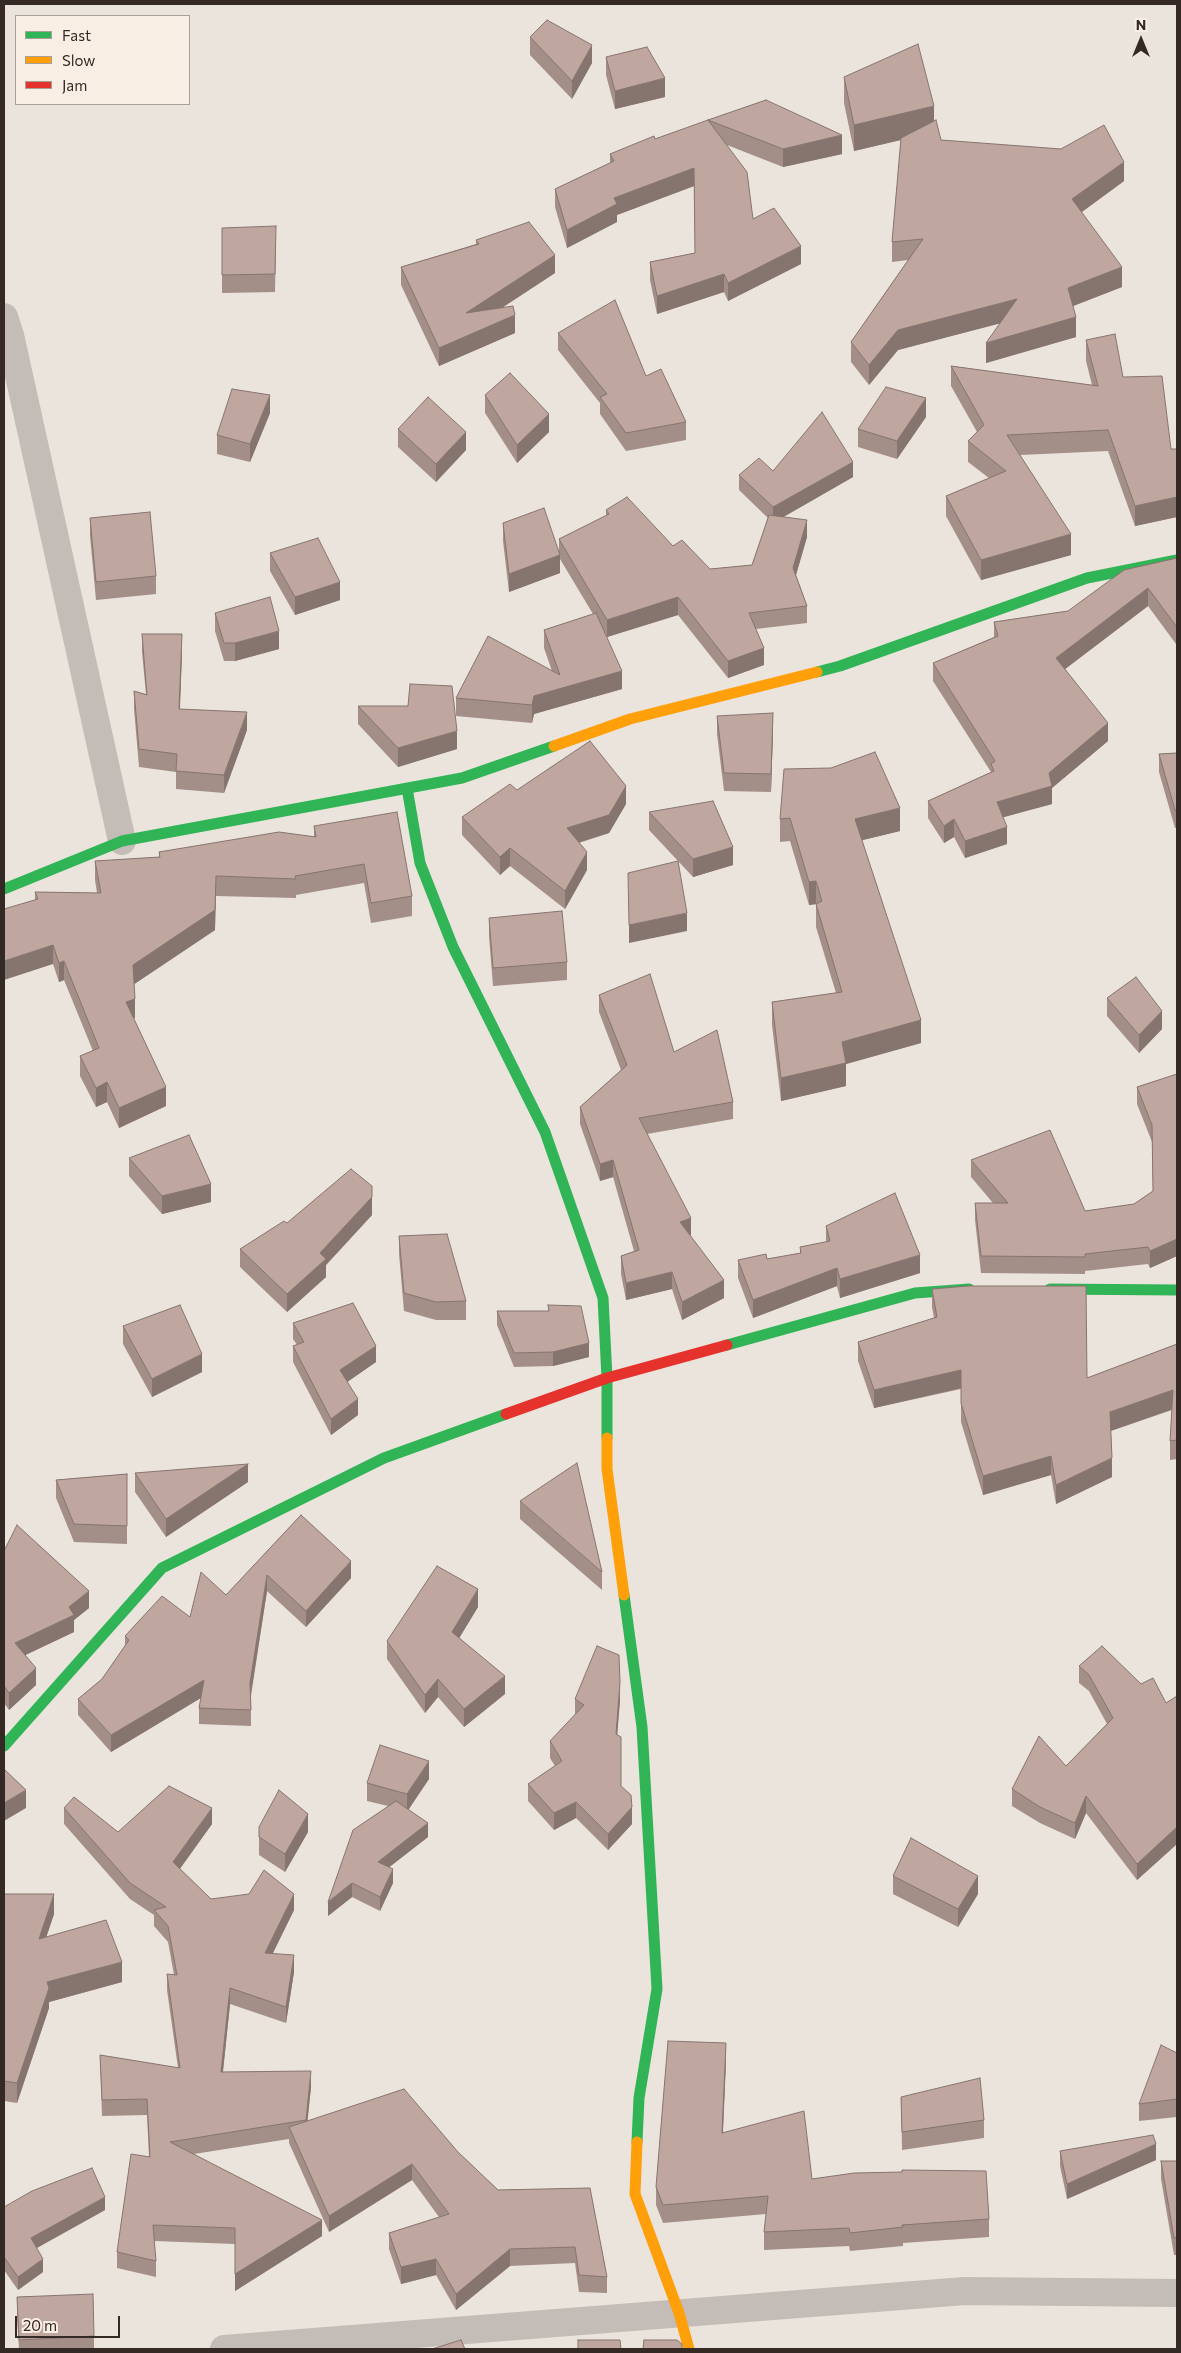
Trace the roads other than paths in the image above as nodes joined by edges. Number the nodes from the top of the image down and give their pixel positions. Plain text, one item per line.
1 (4, 317) edge
2 (1177, 560) edge
3 (407, 788) junction
4 (122, 841) junction
5 (4, 889) edge
6 (977, 1289) edge
7 (1037, 1289) edge
8 (1177, 1290) edge
9 (607, 1378) junction
10 (4, 1746) edge
11 (1177, 2293) edge
12 (679, 2313) junction
13 (224, 2349) edge
14 (689, 2349) edge

1 - 4 street
2 - 3 street
3 - 4 street
3 - 9 street
4 - 5 street
6 - 9 street
7 - 8 street
9 - 10 street
9 - 12 street
11 - 12 street
12 - 13 street
12 - 14 street

